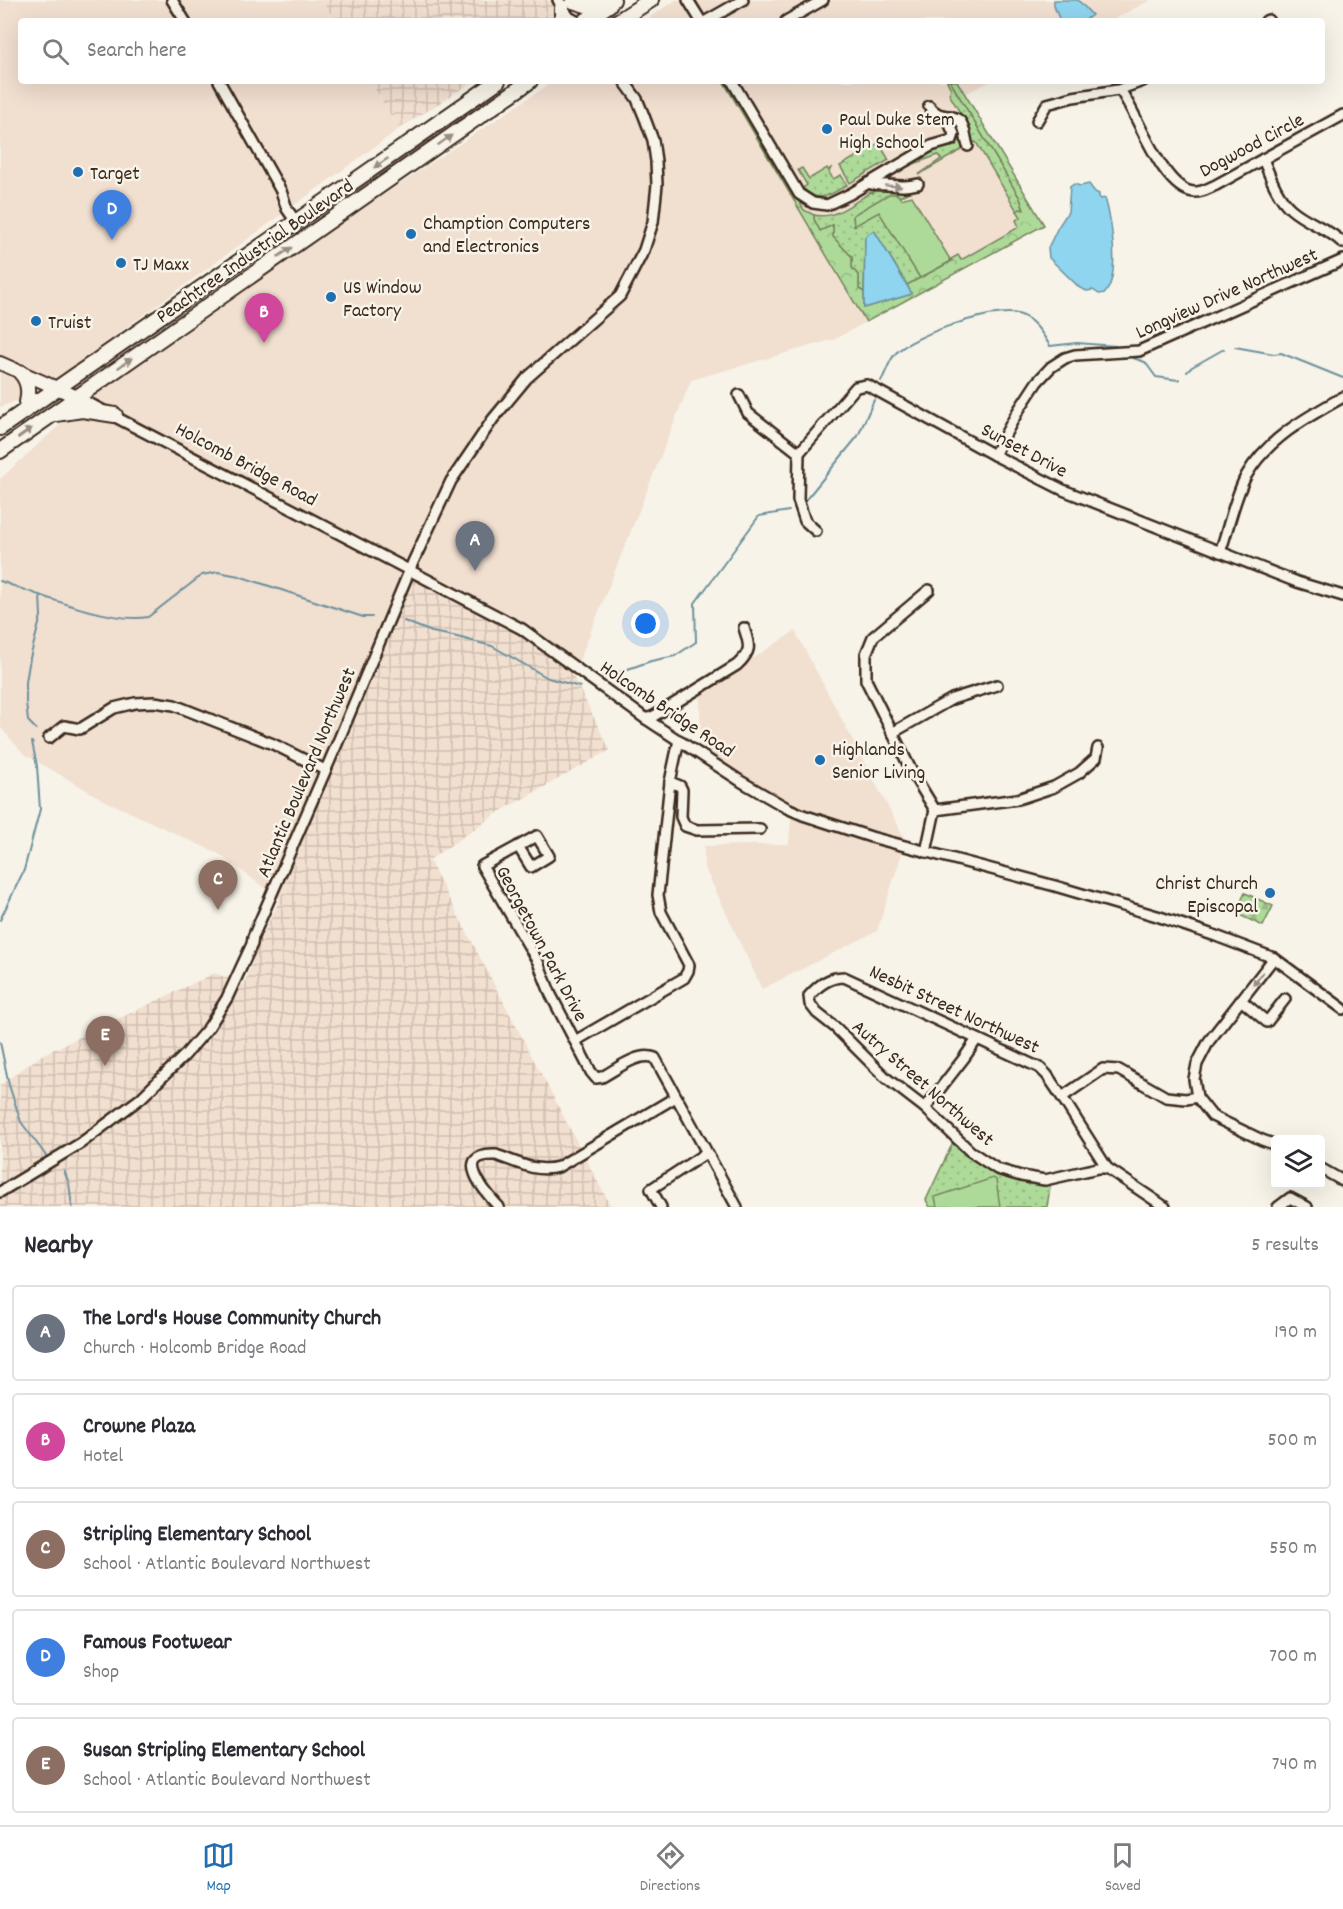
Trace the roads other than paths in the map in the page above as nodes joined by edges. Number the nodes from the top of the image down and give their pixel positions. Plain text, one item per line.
1 (172, 0) edge
2 (614, 0) edge
3 (651, 0) edge
4 (688, 0) edge
5 (743, 0) edge
6 (823, 0) edge
7 (566, 6) edge
8 (722, 16) edge
9 (182, 18) edge
10 (582, 18) edge
11 (587, 18) edge
12 (623, 18) edge
13 (699, 18) edge
14 (791, 18) edge
15 (221, 84) edge
16 (494, 84) edge
17 (526, 84) edge
18 (626, 84) edge
19 (734, 84) edge
20 (1135, 84) edge
21 (1120, 90) junction
22 (929, 106) dead end
23 (1343, 115) edge
24 (950, 116) junction
25 (1037, 121) dead end
26 (968, 146) dead end
27 (1263, 159) junction
28 (868, 183) junction
29 (918, 184) dead end
30 (296, 222) junction
31 (1343, 243) edge
32 (1343, 260) edge
33 (0, 363) edge
34 (20, 372) junction
35 (58, 388) junction
36 (739, 395) dead end
37 (77, 397) junction
38 (1343, 397) edge
39 (25, 410) junction
40 (51, 415) junction
41 (115, 415) junction
42 (0, 428) edge
43 (0, 451) edge
44 (799, 453) junction
45 (994, 455) junction
46 (816, 531) dead end
47 (1220, 552) junction
48 (410, 570) junction
49 (929, 590) dead end
50 (1343, 596) edge
51 (744, 628) dead end
52 (997, 685) dead end
53 (646, 719) junction
54 (892, 733) junction
55 (49, 738) dead end
56 (679, 740) junction
57 (1098, 748) dead end
58 (325, 770) junction
59 (670, 782) junction
60 (935, 810) junction
61 (760, 829) dead end
62 (518, 846) dead end
63 (926, 852) junction
64 (1274, 958) junction
65 (1285, 999) dead end
66 (1241, 1000) junction
67 (1343, 1010) edge
68 (826, 1021) joint
69 (977, 1039) junction
70 (575, 1041) junction
71 (676, 1097) junction
72 (1062, 1097) junction
73 (1200, 1101) junction
74 (924, 1108) junction
75 (1271, 1143) edge
76 (706, 1153) junction
77 (1107, 1168) junction
78 (1325, 1171) edge
79 (1343, 1181) edge
80 (0, 1192) edge
81 (499, 1207) edge
82 (661, 1207) edge
83 (737, 1207) edge
84 (1165, 1207) edge
85 (1278, 1207) edge
86 (1306, 1207) edge

1 - 9 street
2 - 7 highway
2 - 11 highway
3 - 12 highway
4 - 13 street
5 - 8 street
6 - 14 street
7 - 10 street
15 - 30 street
16 -> 30 highway, Peachtree Industrial Boulevard
37 -> 17 highway, Peachtree Industrial Boulevard
18 - 48 street, Atlantic Boulevard Northwest
19 - 28 street
20 - 21 street
21 - 25 street
21 - 27 street, Dogwood Circle
22 - 24 street
23 - 27 street, Dogwood Circle
24 - 26 street
24 - 28 street
27 - 31 street
28 -> 29 street
30 - 35 highway, Peachtree Industrial Boulevard
32 - 45 street, Longview Drive Northwest
33 - 34 main road, Holcomb Bridge Road
34 - 35 main road, Holcomb Bridge Road
34 - 39 highway
35 - 37 main road, Holcomb Bridge Road
35 - 39 highway, Peachtree Industrial Boulevard
36 - 44 street
37 - 40 highway, Peachtree Industrial Boulevard
37 - 41 street, Holcomb Bridge Road
38 - 47 street
39 - 42 highway, Peachtree Industrial Boulevard
40 - 41 highway
43 -> 40 highway, Peachtree Industrial Boulevard
41 - 48 street, Holcomb Bridge Road
44 - 45 street, Sunset Drive
44 - 46 street
45 - 47 street, Sunset Drive
47 - 50 street, Sunset Drive
48 - 53 street, Holcomb Bridge Road
48 - 58 street, Atlantic Boulevard Northwest
49 - 54 street
51 - 53 street
52 - 54 street
53 - 56 street, Holcomb Bridge Road
54 - 60 street
55 - 58 street
56 - 59 street
56 - 63 street, Holcomb Bridge Road
57 - 60 street
58 - 80 street, Atlantic Boulevard Northwest
59 - 61 street
59 - 70 street
60 - 63 street
62 - 70 street, Georgetown Park Drive
63 - 64 street, Holcomb Bridge Road
64 -> 66 street
64 - 67 street, Holcomb Bridge Road
65 - 66 street
66 - 73 street
68 - 69 street, Nesbit Street Northwest
68 - 74 street, Autry Street Northwest
69 - 72 street, Nesbit Street Northwest
69 - 74 street
70 - 71 street
71 - 76 street
71 - 81 street
72 - 73 street
72 - 77 street, Nesbit Street Northwest
73 - 75 street
74 - 77 street, Autry Street Northwest
76 - 82 street
76 - 83 street
77 - 84 street
78 - 79 street
85 - 86 street

